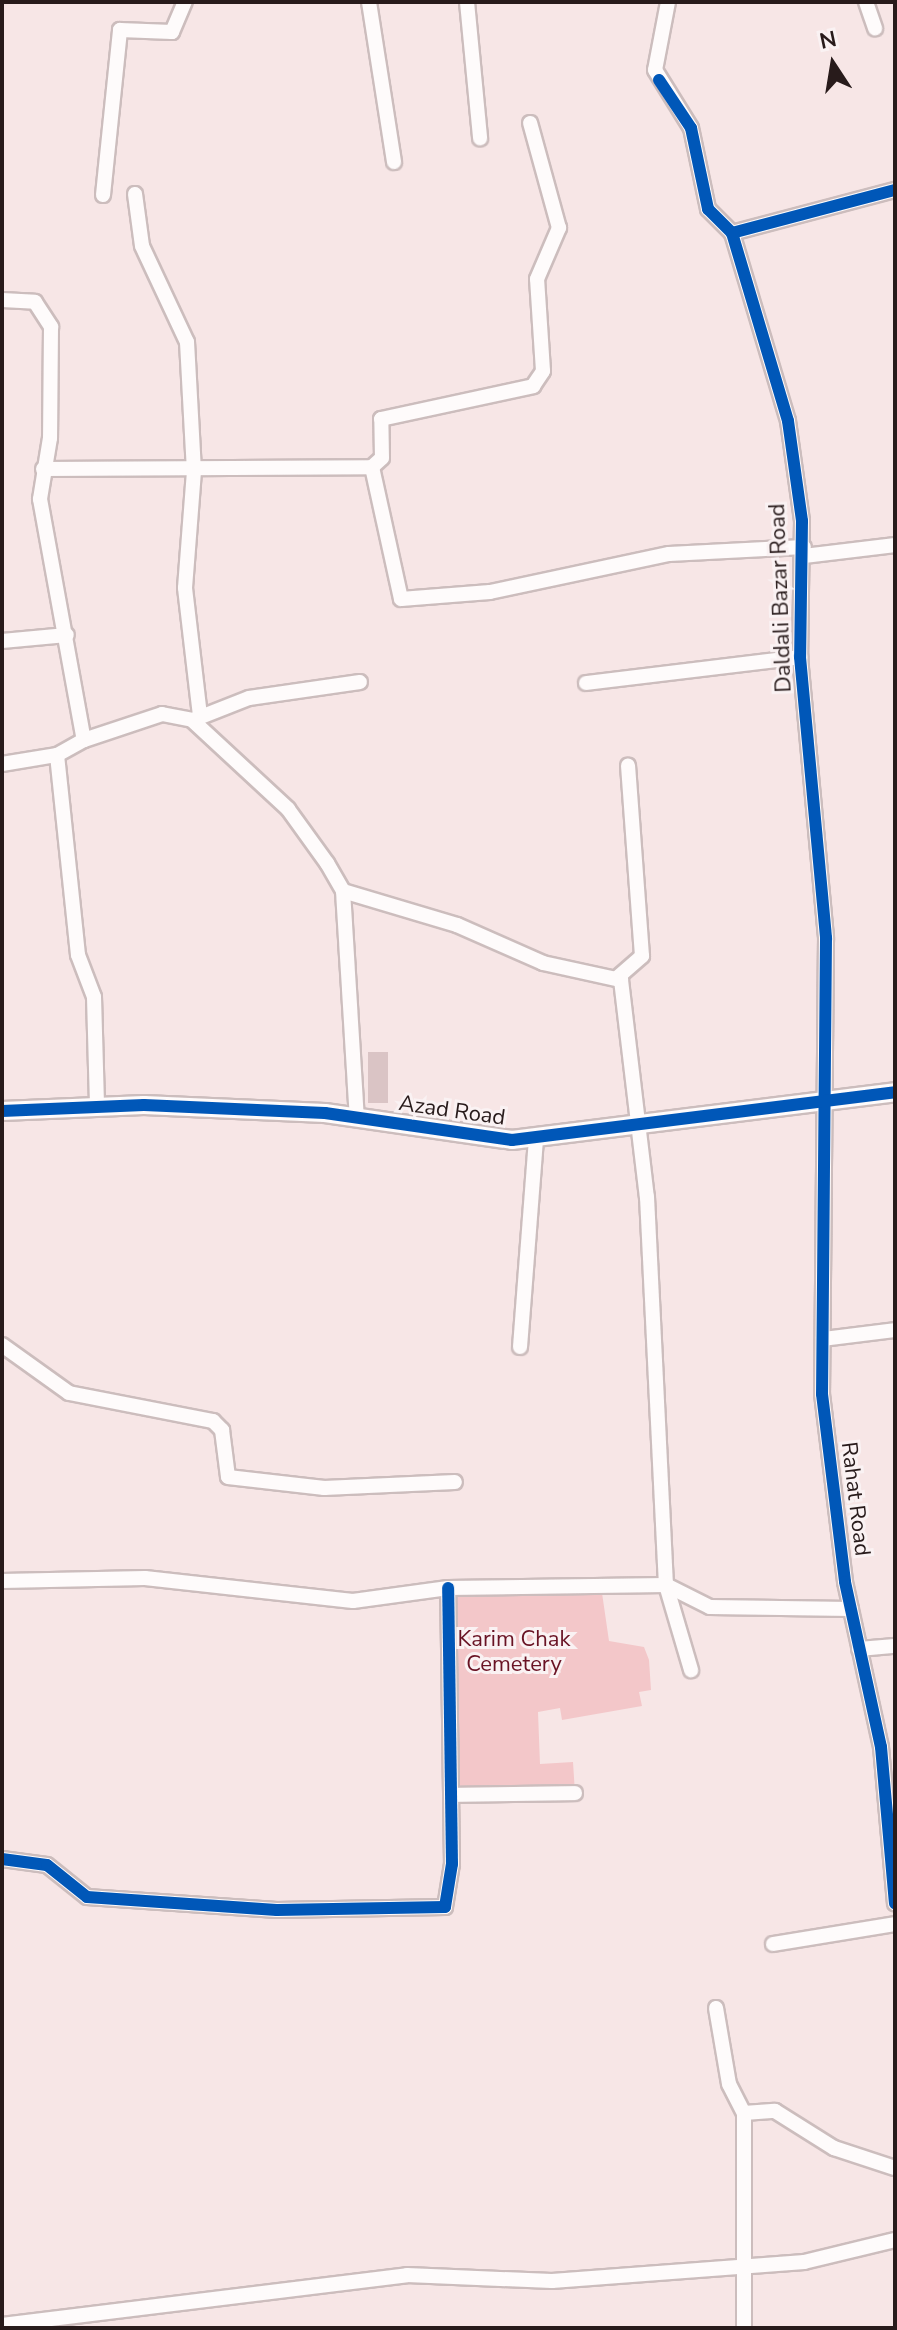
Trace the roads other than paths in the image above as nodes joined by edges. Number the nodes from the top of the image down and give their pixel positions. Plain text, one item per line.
1 (185, 2) edge
2 (369, 2) edge
3 (467, 2) edge
4 (668, 2) edge
5 (866, 2) edge
6 (875, 28) dead end
7 (530, 123) dead end
8 (480, 138) dead end
9 (394, 162) dead end
10 (895, 190) edge
11 (135, 194) dead end
12 (103, 195) dead end
13 (732, 233) junction
14 (2, 300) edge
15 (372, 467) junction
16 (43, 469) junction
17 (194, 471) junction
18 (895, 545) edge
19 (804, 552) junction
20 (67, 635) junction
21 (2, 641) edge
22 (800, 657) junction
23 (360, 682) dead end
24 (586, 683) dead end
25 (196, 718) junction
26 (84, 740) junction
27 (57, 755) junction
28 (2, 764) edge
29 (628, 766) dead end
30 (343, 891) junction
31 (618, 977) junction
32 (895, 1092) edge
33 (826, 1096) junction
34 (97, 1107) junction
35 (2, 1111) edge
36 (357, 1117) junction
37 (634, 1124) junction
38 (536, 1137) junction
39 (895, 1330) edge
40 (823, 1339) junction
41 (2, 1345) edge
42 (520, 1347) dead end
43 (455, 1482) dead end
44 (2, 1581) edge
45 (666, 1585) junction
46 (448, 1588) junction
47 (851, 1609) junction
48 (895, 1646) edge
49 (859, 1649) junction
50 (691, 1670) dead end
51 (575, 1793) dead end
52 (452, 1795) junction
53 (2, 1859) edge
54 (895, 1903) edge
55 (895, 1924) edge
56 (773, 1944) dead end
57 (716, 2008) dead end
58 (744, 2113) junction
59 (895, 2168) edge
60 (895, 2240) edge
61 (744, 2264) junction
62 (2, 2325) edge
63 (744, 2328) edge

1 - 12 street
2 - 9 street
3 - 8 street
4 - 13 street, Daldali Bazar Road
5 - 6 street
7 - 15 street
10 - 13 street
11 - 17 street
13 - 19 street, Daldali Bazar Road
14 - 16 street
15 - 17 street
15 - 19 street
16 - 17 street
16 - 20 street
17 - 25 street
18 - 19 street
19 - 22 street, Daldali Bazar Road
20 - 21 street
20 - 26 street
22 - 24 street
22 - 33 street, Daldali Bazar Road
23 - 25 street
25 - 26 street
25 - 30 street
26 - 27 street
27 - 28 street
27 - 34 street
29 - 31 street
30 - 31 street
30 - 36 street
31 - 37 street
32 - 33 street, Azad Road
33 - 37 street, Azad Road
33 - 40 street, Rahat Road
34 - 35 street, Azad Road
34 - 36 street, Azad Road
36 - 38 street, Azad Road
37 - 38 street, Azad Road
37 - 45 street
38 - 42 street
39 - 40 street
40 - 47 street, Rahat Road
41 - 43 street
44 - 46 street
45 - 46 street
45 - 47 street
45 - 50 street
46 - 52 street
47 - 49 street, Rahat Road
48 - 49 street
49 - 54 street, Rahat Road
51 - 52 street
52 - 53 street
55 - 56 street
57 - 58 street
58 - 59 street
58 - 61 street
60 - 61 street
61 - 62 street
61 - 63 street

